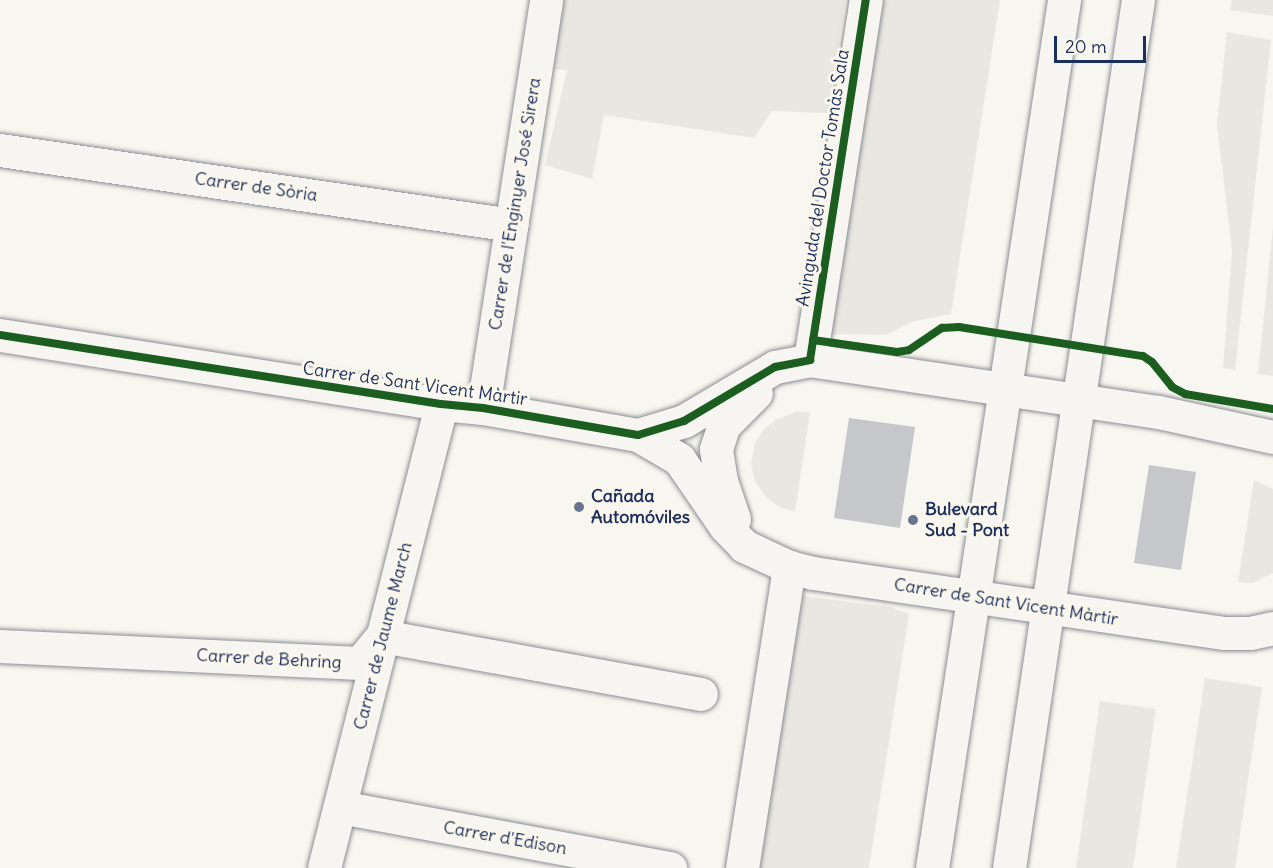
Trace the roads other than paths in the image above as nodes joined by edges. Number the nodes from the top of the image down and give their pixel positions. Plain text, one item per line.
1 (546, 0) edge
2 (866, 0) edge
3 (1064, 0) edge
4 (1138, 0) edge
5 (0, 150) edge
6 (512, 225) junction
7 (0, 335) edge
8 (806, 361) junction
9 (1005, 389) junction
10 (1077, 399) junction
11 (441, 404) junction
12 (483, 408) junction
13 (638, 435) junction
14 (1273, 437) edge
15 (744, 546) junction
16 (789, 567) junction
17 (974, 598) junction
18 (1048, 608) junction
19 (1273, 628) edge
20 (382, 636) junction
21 (0, 646) edge
22 (701, 694) dead end
23 (340, 807) junction
24 (324, 868) edge
25 (670, 868) edge
26 (742, 868) edge
27 (932, 868) edge
28 (1009, 868) edge

1 - 6 main road, Carrer de l'Enginyer José Sirera
2 - 8 main road, Avinguda del Doctor Tomàs Sala
3 - 9 main road
4 - 10 main road
5 - 6 main road, Carrer de Sòria
6 - 12 main road, Carrer de l'Enginyer José Sirera
7 - 11 main road, Carrer de Sant Vicent Màrtir
8 - 9 main road, Carrer de Sant Vicent Màrtir
8 - 13 main road, Carrer de Sant Vicent Màrtir
8 - 15 main road
9 - 10 main road, Carrer de Sant Vicent Màrtir
9 - 17 main road
10 - 14 main road, Carrer de Sant Vicent Màrtir
10 - 18 main road
11 - 12 main road, Carrer de Sant Vicent Màrtir
11 - 20 main road, Carrer de Jaume March
12 - 13 main road, Carrer de Sant Vicent Màrtir
13 - 15 main road, Carrer de Sant Vicent Màrtir
15 - 16 main road, Carrer de Sant Vicent Màrtir
16 - 17 main road, Carrer de Sant Vicent Màrtir
16 - 26 main road
17 - 18 main road, Carrer de Sant Vicent Màrtir
17 - 27 main road
18 - 19 main road, Carrer de Sant Vicent Màrtir
18 - 28 main road
20 - 21 main road, Carrer de Behring
20 - 22 main road
20 - 23 main road, Carrer de Jaume March
23 - 24 main road, Carrer de Jaume March
23 - 25 main road, Carrer d'Edison

